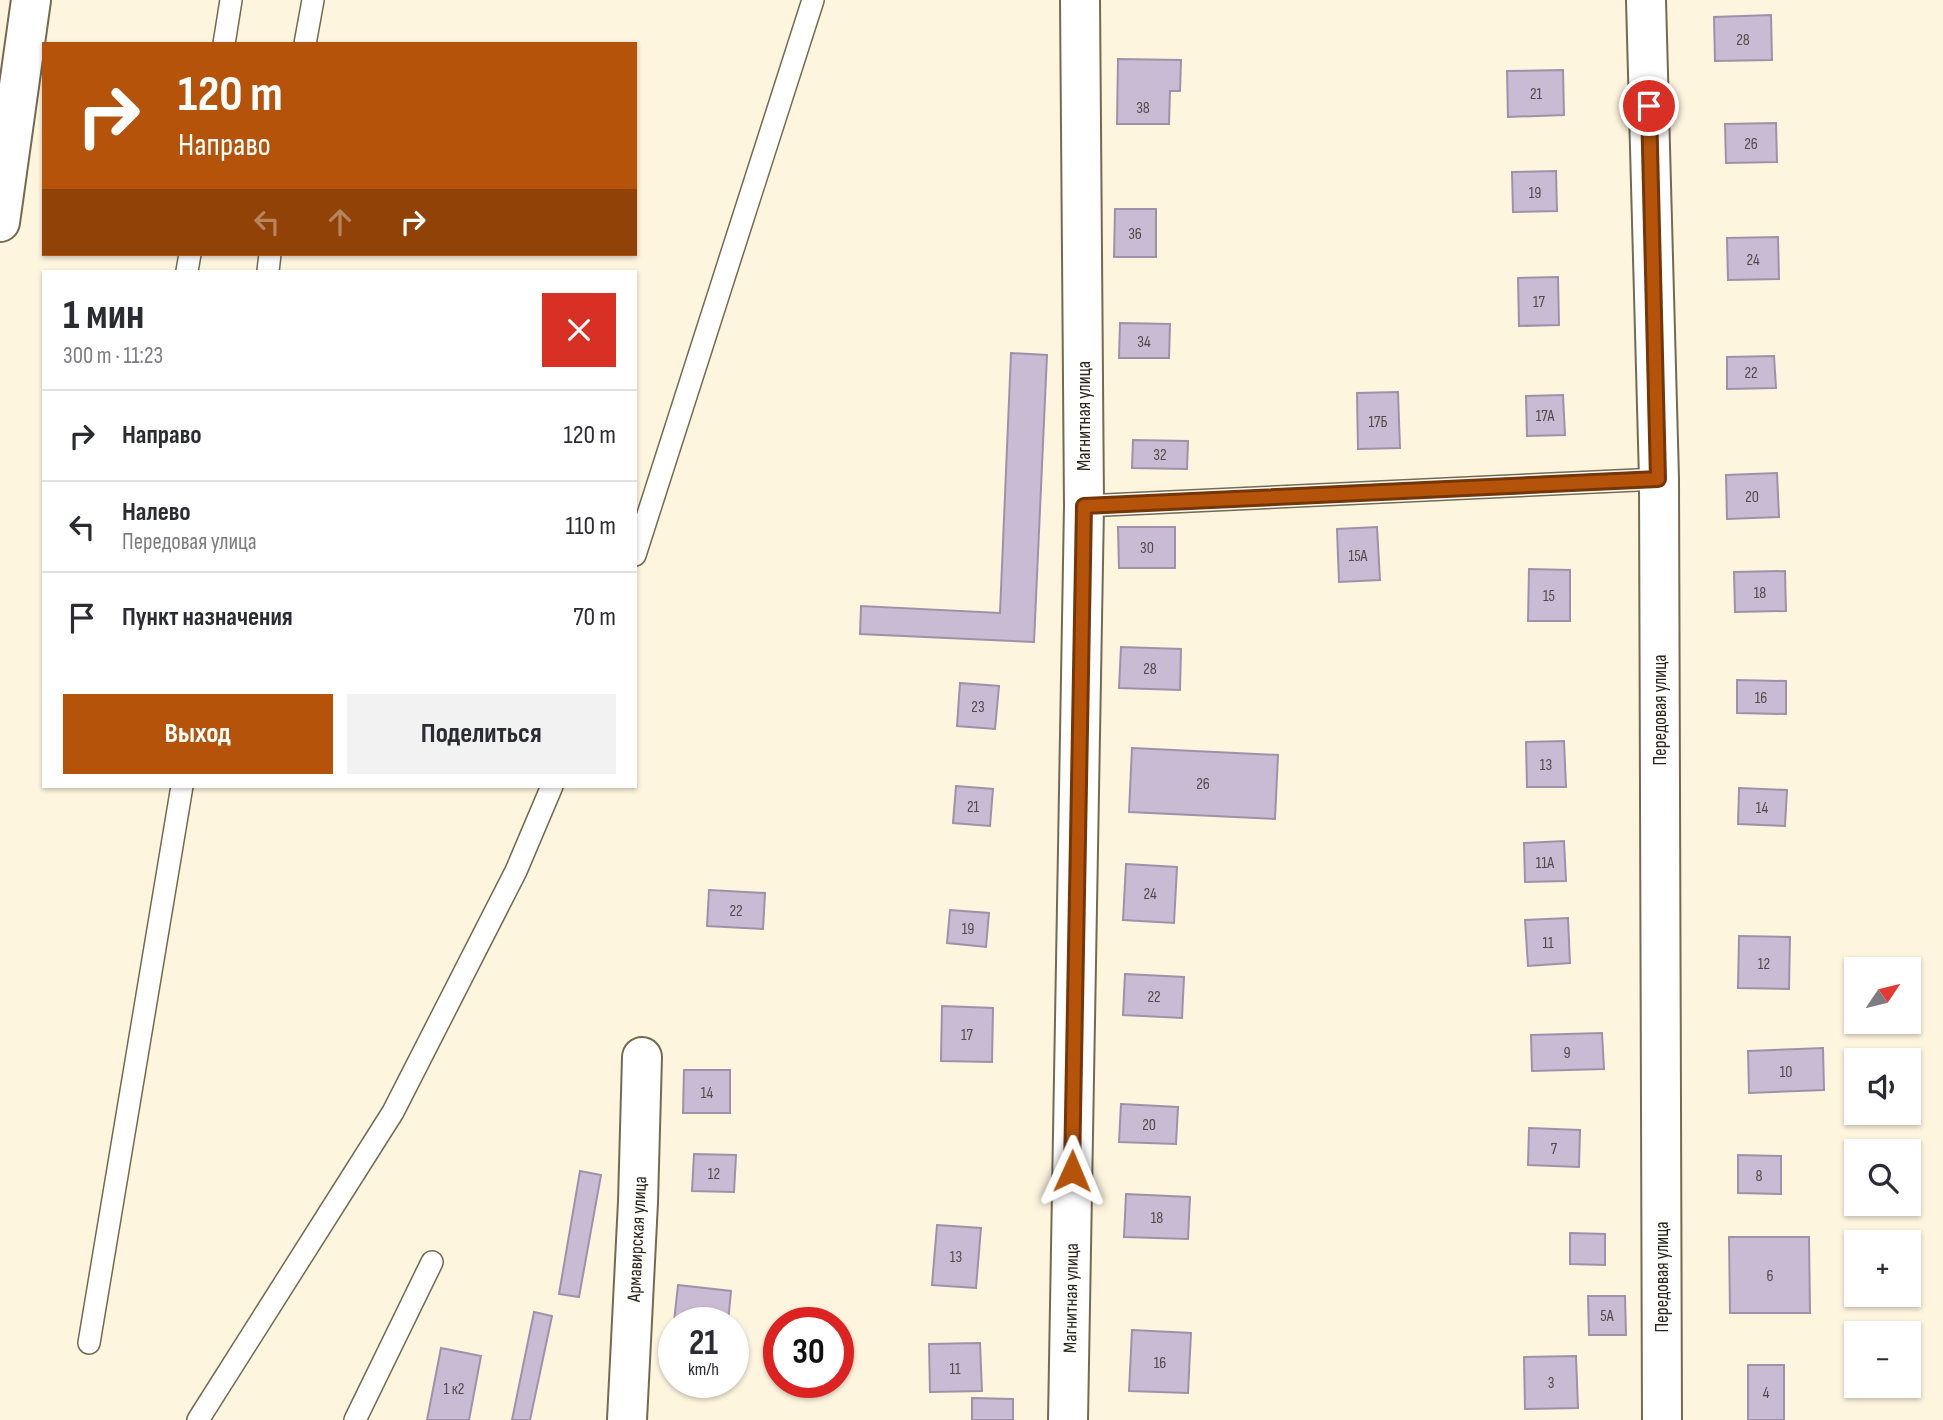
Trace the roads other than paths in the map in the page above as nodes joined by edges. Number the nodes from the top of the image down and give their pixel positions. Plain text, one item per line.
1 (31, 0) edge
2 (231, 0) edge
3 (313, 0) edge
4 (813, 0) edge
5 (1080, 0) edge
6 (1646, 0) edge
7 (224, 42) edge
8 (306, 42) edge
9 (0, 222) edge
10 (1658, 479) junction
11 (1084, 506) junction
12 (637, 549) edge
13 (182, 788) edge
14 (551, 788) edge
15 (642, 1057) dead end
16 (432, 1262) dead end
17 (89, 1343) dead end
18 (198, 1420) edge
19 (355, 1420) edge
20 (627, 1420) edge
21 (1068, 1420) edge
22 (1662, 1420) edge

1 - 9 street
2 - 7 lane
3 - 8 lane
4 - 12 lane
5 - 11 street, Магнитная улица
6 - 10 street, Передовая улица
10 - 11 lane
10 - 22 street, Передовая улица
11 - 21 street, Магнитная улица
13 - 17 lane
14 - 18 lane
15 - 20 street, Армавирская улица
16 - 19 lane

